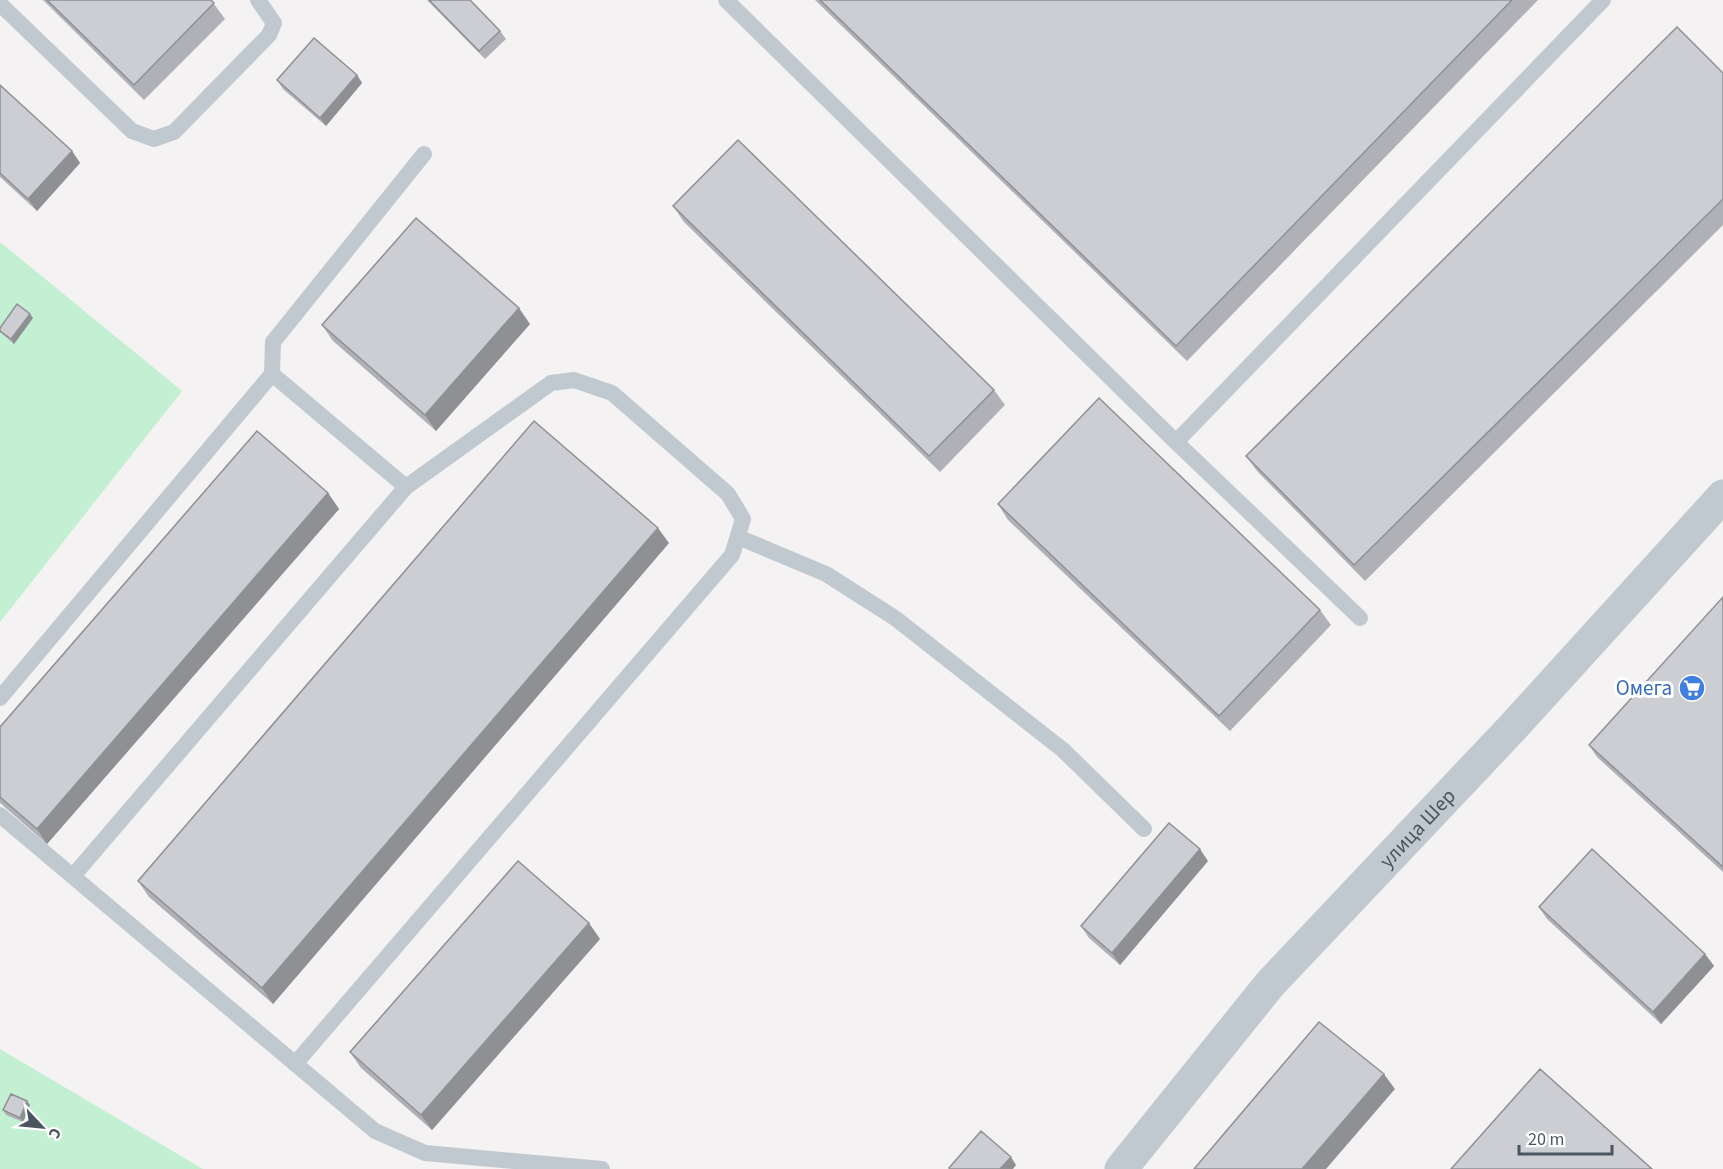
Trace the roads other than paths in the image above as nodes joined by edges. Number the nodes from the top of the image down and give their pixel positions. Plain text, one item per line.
1 (258, 0) edge
2 (726, 0) edge
3 (1603, 0) edge
4 (0, 4) edge
5 (424, 154) dead end
6 (272, 374) junction
7 (1176, 442) junction
8 (406, 488) junction
9 (1723, 496) edge
10 (738, 537) junction
11 (1360, 618) dead end
12 (0, 698) edge
13 (0, 815) edge
14 (1144, 829) dead end
15 (73, 876) junction
16 (295, 1064) junction
17 (602, 1169) edge
18 (1121, 1169) edge

1 - 4 lane
2 - 7 lane
3 - 7 lane
5 - 6 lane
6 - 8 lane
6 - 12 lane
7 - 11 lane
8 - 10 lane
8 - 15 lane
9 - 18 street, улица Шер
10 - 14 lane
10 - 16 lane
13 - 15 lane
15 - 16 lane
16 - 17 lane

